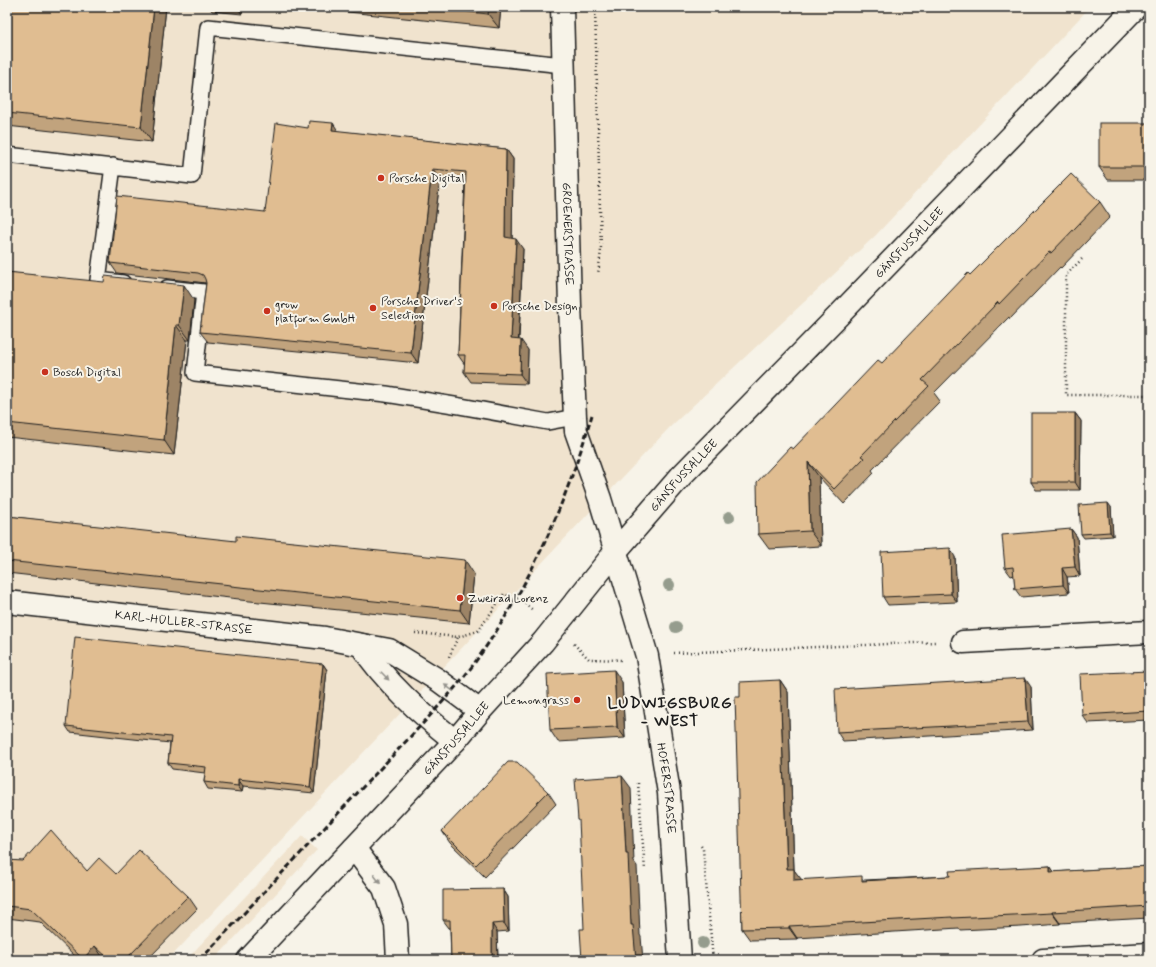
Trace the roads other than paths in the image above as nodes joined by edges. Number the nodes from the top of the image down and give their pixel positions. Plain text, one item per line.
1 (562, 7) edge
2 (1136, 7) edge
3 (563, 65) junction
4 (7, 155) edge
5 (113, 166) junction
6 (136, 284) edge
7 (151, 286) edge
8 (575, 417) junction
9 (616, 551) junction
10 (7, 602) edge
11 (1149, 632) edge
12 (963, 642) road end
13 (361, 645) junction
14 (480, 712) junction
15 (455, 741) junction
16 (354, 848) junction
17 (1149, 954) edge
18 (248, 960) edge
19 (398, 960) edge
20 (680, 960) edge
21 (1043, 960) edge

1 - 3 street, GROENERSTRASSE
2 - 9 street, GÄNSFUSSALLEE
3 - 5 lane
3 - 8 street, GROENERSTRASSE
4 - 5 lane
5 - 6 lane
7 - 8 lane
8 - 9 street, GROENERSTRASSE
9 - 14 street, GÄNSFUSSALLEE
9 - 20 street, HOFERSTRASSE
10 - 13 street, KARL-HÜLLER-STRASSE
11 - 12 street
14 -> 13 street, KARL-HÜLLER-STRASSE
13 -> 15 street
14 - 15 street, GÄNSFUSSALLEE
15 - 16 street, GÄNSFUSSALLEE
16 - 18 street, GÄNSFUSSALLEE
16 -> 19 street
17 - 21 street

